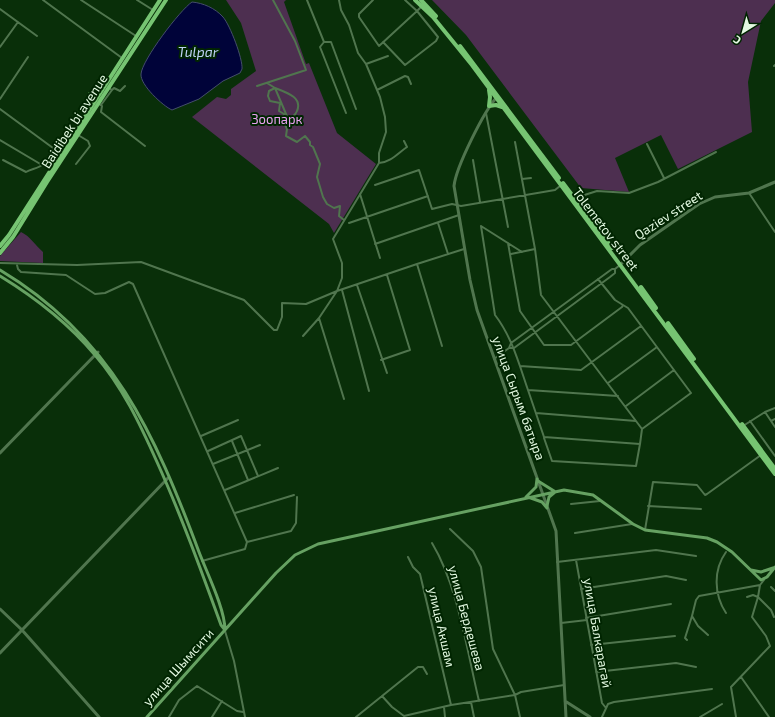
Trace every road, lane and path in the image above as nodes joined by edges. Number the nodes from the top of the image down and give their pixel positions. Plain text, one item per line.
1 (43, 0) edge
2 (81, 0) edge
3 (137, 0) edge
4 (160, 0) edge
5 (166, 0) edge
6 (273, 0) edge
7 (307, 0) edge
8 (339, 0) edge
9 (373, 0) edge
10 (405, 0) edge
11 (415, 0) edge
12 (421, 0) edge
13 (422, 6) junction
14 (0, 9) edge
15 (154, 11) junction
16 (417, 11) junction
17 (18, 22) junction
18 (37, 36) dead end
19 (137, 36) junction
20 (324, 42) junction
21 (383, 42) junction
22 (0, 47) edge
23 (388, 56) dead end
24 (28, 57) dead end
25 (124, 59) junction
26 (366, 64) junction
27 (267, 82) junction
28 (411, 84) dead end
29 (125, 86) dead end
30 (257, 86) dead end
31 (108, 88) junction
32 (274, 88) junction
33 (488, 88) junction
34 (377, 90) junction
35 (101, 91) junction
36 (497, 97) junction
37 (0, 99) edge
38 (97, 104) junction
39 (489, 106) junction
40 (503, 107) junction
41 (0, 109) edge
42 (356, 109) dead end
43 (485, 112) junction
44 (346, 113) dead end
45 (287, 118) junction
46 (283, 120) junction
47 (75, 134) junction
48 (0, 140) edge
49 (404, 141) dead end
50 (515, 142) dead end
51 (647, 144) dead end
52 (145, 146) dead end
53 (54, 148) junction
54 (716, 152) dead end
55 (3, 160) dead end
56 (473, 160) dead end
57 (380, 163) junction
58 (76, 164) dead end
59 (42, 165) junction
60 (531, 178) dead end
61 (664, 178) junction
62 (522, 179) junction
63 (775, 182) edge
64 (375, 185) dead end
65 (561, 185) junction
66 (360, 194) junction
67 (749, 194) junction
68 (525, 195) junction
69 (428, 196) junction
70 (575, 198) junction
71 (502, 199) junction
72 (480, 202) junction
73 (457, 205) junction
74 (459, 215) junction
75 (367, 217) junction
76 (344, 220) junction
77 (438, 222) junction
78 (349, 223) dead end
79 (508, 227) dead end
80 (597, 231) junction
81 (775, 232) edge
82 (508, 243) junction
83 (375, 244) junction
84 (0, 246) edge
85 (535, 249) junction
86 (464, 250) junction
87 (522, 252) junction
88 (0, 253) edge
89 (448, 254) junction
90 (510, 254) junction
91 (380, 258) dead end
92 (0, 263) edge
93 (17, 264) junction
94 (417, 264) junction
95 (622, 264) junction
96 (615, 269) junction
97 (0, 270) edge
98 (386, 275) junction
99 (0, 276) edge
100 (598, 278) junction
101 (602, 283) junction
102 (357, 285) junction
103 (342, 290) junction
104 (338, 291) junction
105 (623, 306) junction
106 (554, 311) junction
107 (558, 315) junction
108 (319, 318) junction
109 (641, 326) junction
110 (532, 328) junction
111 (535, 333) junction
112 (304, 336) dead end
113 (577, 342) junction
114 (511, 343) junction
115 (442, 346) dead end
116 (657, 347) junction
117 (509, 348) junction
118 (514, 348) junction
119 (96, 353) junction
120 (494, 359) junction
121 (381, 360) junction
122 (592, 362) junction
123 (520, 366) junction
124 (674, 370) junction
125 (387, 373) dead end
126 (608, 383) junction
127 (528, 390) junction
128 (369, 391) dead end
129 (618, 396) junction
130 (344, 399) dead end
131 (626, 406) junction
132 (775, 408) edge
133 (765, 412) junction
134 (536, 413) junction
135 (775, 419) edge
136 (238, 420) dead end
137 (636, 421) junction
138 (750, 421) junction
139 (771, 421) junction
140 (744, 426) junction
141 (775, 427) edge
142 (642, 429) junction
143 (746, 432) junction
144 (201, 436) junction
145 (543, 437) junction
146 (232, 441) junction
147 (640, 444) junction
148 (260, 445) dead end
149 (247, 450) junction
150 (208, 451) junction
151 (0, 453) edge
152 (237, 454) junction
153 (761, 455) junction
154 (775, 456) edge
155 (213, 464) junction
156 (278, 468) dead end
157 (775, 469) edge
158 (775, 474) edge
159 (258, 476) junction
160 (167, 479) junction
161 (248, 480) junction
162 (538, 480) junction
163 (224, 490) junction
164 (555, 491) junction
165 (543, 494) junction
166 (294, 495) dead end
167 (297, 497) dead end
168 (526, 497) junction
169 (602, 501) junction
170 (571, 504) dead end
171 (648, 506) junction
172 (547, 507) junction
173 (702, 509) dead end
174 (235, 513) junction
175 (633, 524) junction
176 (450, 529) dead end
177 (645, 530) junction
178 (574, 533) dead end
179 (247, 542) junction
180 (432, 543) dead end
181 (726, 552) dead end
182 (696, 556) dead end
183 (408, 557) dead end
184 (576, 560) junction
185 (202, 561) junction
186 (557, 562) junction
187 (774, 568) edge
188 (749, 570) junction
189 (686, 580) dead end
190 (764, 580) junction
191 (760, 585) junction
192 (771, 587) dead end
193 (581, 590) junction
194 (775, 591) edge
195 (718, 592) junction
196 (747, 597) dead end
197 (758, 597) junction
198 (671, 604) dead end
199 (0, 609) edge
200 (726, 613) dead end
201 (692, 616) junction
202 (774, 618) dead end
203 (586, 619) junction
204 (561, 623) junction
205 (22, 630) junction
206 (225, 630) junction
207 (708, 635) dead end
208 (675, 636) dead end
209 (688, 640) dead end
210 (591, 645) junction
211 (0, 653) edge
212 (696, 667) dead end
213 (596, 672) junction
214 (427, 674) dead end
215 (741, 677) junction
216 (564, 685) junction
217 (712, 688) dead end
218 (515, 695) junction
219 (382, 696) junction
220 (565, 700) junction
221 (222, 701) junction
222 (479, 701) junction
223 (471, 702) junction
224 (722, 704) dead end
225 (451, 705) junction
226 (444, 707) junction
227 (606, 708) junction
228 (243, 712) junction
229 (415, 714) junction
230 (99, 717) edge
231 (147, 717) edge
232 (169, 717) edge
233 (212, 717) edge
234 (244, 717) edge
235 (356, 717) edge
236 (415, 717) edge
237 (445, 717) edge
238 (474, 717) edge
239 (520, 717) edge
240 (566, 717) edge
241 (590, 717) edge
242 (602, 717) edge
243 (700, 717) edge
244 (736, 717) edge
245 (769, 717) edge

1 - 25 street
2 - 19 street
3 - 15 street
4 - 15 main road, Baidibek bi avenue
5 - 25 main road, Baidibek bi avenue
6 - 27 street
7 - 20 street
8 - 26 street
9 - 21 street
10 - 16 street
11 - 13 main road, Tolemetov street
12 - 36 main road, Tolemetov street
13 - 16 street
13 - 33 main road, Tolemetov street
14 - 17 street
15 - 19 main road, Baidibek bi avenue
16 - 21 street
16 - 21 street
17 - 18 street
17 - 22 street
19 - 25 main road, Baidibek bi avenue
20 - 42 street
20 - 44 street
23 - 26 street
24 - 37 street
25 - 31 main road, Baidibek bi avenue
26 - 34 street
27 - 30 street
27 - 32 street
28 - 34 street
29 - 31 street
31 - 35 main road, Baidibek bi avenue
31 - 38 main road, Baidibek bi avenue
32 - 45 street
32 - 45 street
32 - 46 street
33 - 36 main road, Tolemetov street
33 - 39 main road
34 - 57 street
35 - 38 main road, Baidibek bi avenue
35 - 38 main road
36 - 39 street, улица Сырым батыра
36 - 40 main road, Tolemetov street
36 - 70 main road, Tolemetov street
38 - 47 main road, Baidibek bi avenue
38 - 52 street
39 - 40 main road
39 - 43 street, улица Сырым батыра
40 - 65 main road, Tolemetov street
41 - 53 street
43 - 71 street
43 - 73 street, улица Сырым батыра
45 - 46 street
46 - 76 street
47 - 53 street
47 - 58 street
47 - 84 main road, Baidibek bi avenue
47 - 88 main road, Baidibek bi avenue
48 - 59 street
49 - 57 street
50 - 62 street
51 - 61 street
53 - 59 street
54 - 61 street
55 - 59 street
56 - 72 street
57 - 66 street
60 - 62 street
61 - 70 street
62 - 68 street
63 - 67 street, Qaziev street
64 - 69 street
65 - 68 street
65 - 80 main road, Tolemetov street
66 - 75 street
66 - 76 street
67 - 81 street
67 - 95 street, Qaziev street
68 - 71 street
68 - 85 street
69 - 73 street
69 - 75 street
70 - 80 main road, Tolemetov street
71 - 72 street
71 - 79 street
72 - 73 street
73 - 74 street, улица Сырым батыра
74 - 77 street
74 - 86 street, улица Сырым батыра
75 - 78 street
75 - 83 street
76 - 104 street
77 - 83 street
77 - 89 street
80 - 95 main road, Tolemetov street
82 - 87 street
82 - 90 street
82 - 114 street
83 - 91 street
85 - 87 street
85 - 106 street
86 - 89 street
86 - 120 street, улица Сырым батыра
87 - 90 street
89 - 94 street
90 - 110 street
92 - 93 street
93 - 104 street
93 - 144 street
94 - 98 street
94 - 115 street
95 - 96 street
95 - 140 main road, Tolemetov street
95 - 143 main road, Tolemetov street
96 - 100 street
96 - 101 street
97 - 119 main road
98 - 102 street
98 - 121 street
99 - 119 main road
100 - 101 street
100 - 106 street
101 - 105 street
101 - 107 street
102 - 103 street
102 - 121 street
103 - 104 street
103 - 128 street
104 - 108 street
105 - 109 street
105 - 113 street
106 - 107 street
106 - 110 street
107 - 111 street
107 - 113 street
108 - 112 street
108 - 130 street
109 - 116 street
109 - 122 street
110 - 111 street
110 - 114 street
111 - 113 street
111 - 118 street
113 - 122 street
114 - 117 street
114 - 118 street
116 - 124 street
116 - 126 street
117 - 118 street
117 - 120 street
118 - 123 street
119 - 151 street
119 - 160 main road
120 - 162 street, улица Сырым батыра
121 - 125 street
122 - 123 street
122 - 126 street
123 - 127 street
124 - 131 street
124 - 142 street
126 - 129 street
127 - 129 street
127 - 134 street
129 - 131 street
131 - 137 street
132 - 133 street
133 - 138 street
133 - 139 street
134 - 137 street
134 - 145 street
135 - 139 street
136 - 144 street
137 - 142 street
138 - 140 street
138 - 154 street
139 - 141 street
140 - 143 main road, Tolemetov street
142 - 147 street
143 - 153 main road, Tolemetov street
143 - 157 main road, Tolemetov street
144 - 150 street
145 - 147 street
145 - 147 street
146 - 149 street
146 - 150 street
146 - 152 street
148 - 149 street
149 - 152 street
149 - 159 street
150 - 155 street
152 - 155 street
152 - 161 street
153 - 158 main road, Tolemetov street
153 - 171 street
155 - 163 street
156 - 159 street
159 - 161 street
160 - 185 main road
160 - 205 street
160 - 206 main road
161 - 163 street
162 - 164 main road
162 - 165 street, улица Сырым батыра
162 - 168 main road
163 - 174 street
164 - 165 main road, улица Шымсити
164 - 169 main road
164 - 172 main road
165 - 168 main road, улица Шымсити
165 - 172 street, улица Сырым батыра
166 - 174 street
167 - 179 street
168 - 172 main road
168 - 206 main road, улица Шымсити
169 - 170 street
169 - 175 main road
171 - 173 street
171 - 177 street
172 - 186 street, улица Сырым батыра
174 - 179 street
175 - 177 main road
175 - 178 street
176 - 218 street
177 - 188 main road
179 - 185 street
180 - 222 street, улица Бердешева
181 - 195 street
182 - 184 street
183 - 225 street, улица Акшам
184 - 186 street
184 - 193 street, улица Балкарагай
185 - 206 main road
186 - 204 street, улица Сырым батыра
187 - 188 main road
187 - 190 main road
188 - 190 main road
189 - 193 street
190 - 191 street
191 - 195 street
191 - 197 street
192 - 194 street
193 - 203 street, улица Балкарагай
195 - 200 street
195 - 201 street
196 - 197 street
197 - 202 street
197 - 215 street
198 - 203 street
199 - 205 street
201 - 207 street
201 - 209 street
203 - 204 street
203 - 210 street, улица Балкарагай
204 - 216 street, улица Сырым батыра
205 - 211 street
205 - 230 street
206 - 228 street
206 - 231 main road, улица Шымсити
208 - 210 street
210 - 213 street, улица Балкарагай
212 - 213 street
213 - 227 street, улица Балкарагай
214 - 219 street
215 - 244 street
215 - 245 street
216 - 218 street
216 - 220 street, улица Сырым батыра
217 - 227 street
218 - 222 street
218 - 239 street
219 - 229 street
219 - 235 street
220 - 240 street, улица Сырым батыра
220 - 241 street
221 - 228 street
221 - 232 street
221 - 233 street
222 - 223 street
223 - 225 street
223 - 238 street
224 - 243 street
225 - 226 street
226 - 229 street
226 - 237 street
227 - 242 street
228 - 234 street
229 - 236 street

